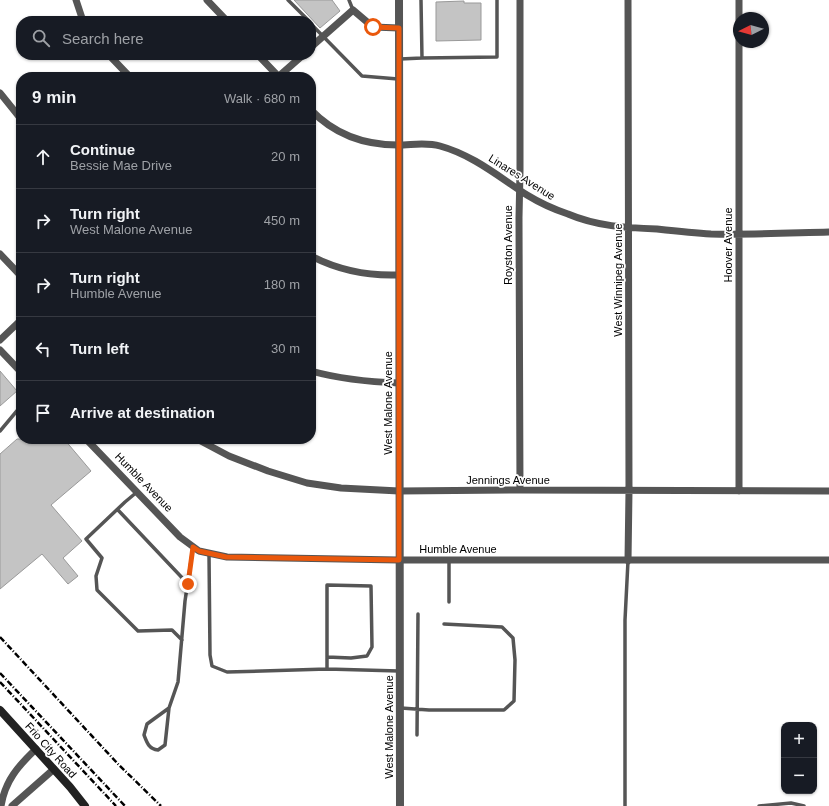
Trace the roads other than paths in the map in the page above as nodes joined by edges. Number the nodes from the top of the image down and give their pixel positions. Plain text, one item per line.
1 (76, 0) edge
2 (207, 0) edge
3 (288, 0) edge
4 (349, 0) edge
5 (399, 0) edge
6 (421, 0) edge
7 (497, 0) edge
8 (520, 0) edge
9 (628, 0) edge
10 (739, 0) edge
11 (352, 10) junction
12 (81, 16) edge
13 (222, 16) edge
14 (303, 16) edge
15 (399, 28) junction
16 (316, 29) edge
17 (323, 36) junction
18 (316, 42) edge
19 (422, 58) junction
20 (398, 59) junction
21 (114, 60) edge
22 (263, 60) edge
23 (298, 60) edge
24 (125, 72) edge
25 (274, 72) edge
26 (284, 72) edge
27 (398, 79) junction
28 (0, 92) edge
29 (16, 113) edge
30 (316, 115) edge
31 (398, 145) junction
32 (519, 190) junction
33 (628, 228) junction
34 (829, 232) edge
35 (739, 234) junction
36 (0, 254) edge
37 (316, 258) edge
38 (16, 271) edge
39 (398, 275) junction
40 (16, 325) edge
41 (0, 340) edge
42 (0, 350) edge
43 (16, 367) edge
44 (316, 372) edge
45 (399, 383) junction
46 (16, 412) edge
47 (0, 431) edge
48 (91, 444) edge
49 (206, 444) edge
50 (520, 490) junction
51 (399, 491) junction
52 (629, 491) junction
53 (739, 491) junction
54 (829, 491) edge
55 (138, 492) junction
56 (118, 510) junction
57 (193, 547) junction
58 (209, 554) junction
59 (399, 560) junction
60 (449, 560) junction
61 (829, 560) edge
62 (628, 561) junction
63 (188, 584) junction
64 (449, 602) dead end
65 (418, 614) dead end
66 (444, 624) dead end
67 (182, 640) junction
68 (327, 657) junction
69 (327, 669) junction
70 (399, 671) junction
71 (400, 707) junction
72 (169, 708) junction
73 (418, 709) junction
74 (0, 710) edge
75 (417, 735) dead end
76 (36, 749) junction
77 (54, 769) junction
78 (1, 806) edge
79 (12, 806) edge
80 (85, 806) edge
81 (400, 806) edge
82 (625, 806) edge
83 (759, 806) edge
84 (804, 806) edge

1 - 12 street
2 - 13 street
3 - 14 lane
4 - 11 lane
5 - 15 street, West Malone Avenue
6 - 19 lane
7 - 19 lane
8 - 32 street, Royston Avenue
9 - 33 street, West Winnipeg Avenue
10 - 35 street, Hoover Avenue
11 - 15 street
11 - 17 street
15 - 20 street, West Malone Avenue
16 - 17 lane
17 - 18 street
17 - 27 lane
19 - 20 lane
20 - 27 street, West Malone Avenue
21 - 24 street
22 - 25 street
23 - 26 street
27 - 31 street, West Malone Avenue
28 - 29 street
30 - 31 street, Linares Avenue
31 - 32 street, Linares Avenue
31 - 39 street, West Malone Avenue
32 - 33 street, Linares Avenue
32 - 50 street, Royston Avenue
33 - 35 street, Linares Avenue
33 - 52 street, West Winnipeg Avenue
34 - 35 street, Linares Avenue
35 - 53 street, Hoover Avenue
36 - 38 street
37 - 39 street
39 - 45 street, West Malone Avenue
40 - 41 street
42 - 43 street
44 - 45 street
45 - 51 street, West Malone Avenue
46 - 47 lane
48 - 55 street, Humble Avenue
49 - 51 street, Jennings Avenue
50 - 51 street, Jennings Avenue
50 - 52 street, Jennings Avenue
51 - 59 street, West Malone Avenue
52 - 53 street, Jennings Avenue
52 - 62 street, West Winnipeg Avenue
53 - 54 street, Jennings Avenue
55 - 56 lane
55 - 57 street, Humble Avenue
56 - 63 lane
56 - 67 lane
57 - 58 street, Humble Avenue
57 - 63 lane
58 - 59 street, Humble Avenue
58 - 69 lane
59 - 60 street, Humble Avenue
59 - 70 street, West Malone Avenue
60 - 62 street, Humble Avenue
60 - 64 lane
61 - 62 street, Humble Avenue
62 - 82 lane
63 - 67 lane
65 - 73 lane
66 - 73 lane
67 - 72 lane
68 - 68 lane
68 - 69 lane
69 - 70 lane
70 - 71 street, West Malone Avenue
71 - 73 lane
71 - 81 street, West Malone Avenue
72 - 72 lane
73 - 75 lane
74 - 76 main road, Frio City Road
76 - 77 main road, Frio City Road
76 - 78 street
77 - 79 street
77 - 80 main road, Frio City Road
83 - 84 lane

